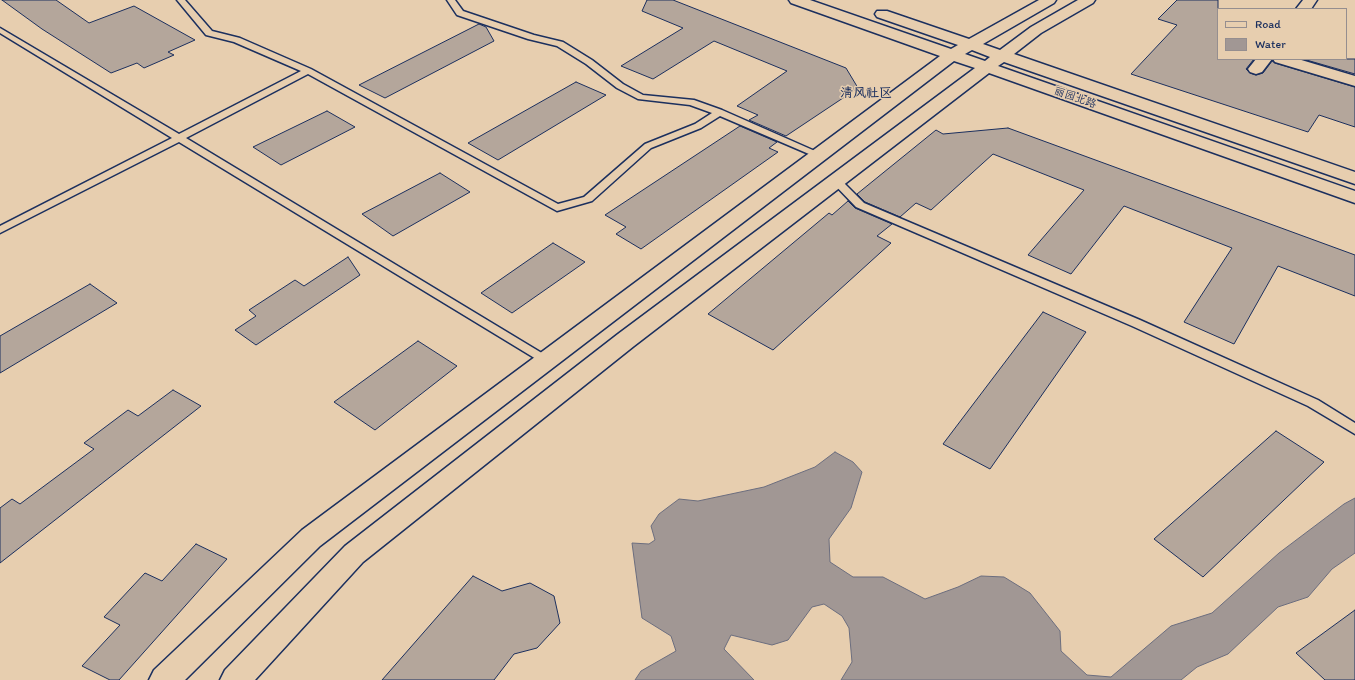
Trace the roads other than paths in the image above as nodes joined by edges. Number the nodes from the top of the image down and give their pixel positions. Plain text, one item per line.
1 (181, 0) edge
2 (451, 0) edge
3 (796, 0) edge
4 (839, 0) edge
5 (1049, 0) edge
6 (1088, 0) edge
7 (1310, 0) edge
8 (1304, 8) edge
9 (0, 30) edge
10 (970, 44) junction
11 (952, 55) junction
12 (1284, 60) edge
13 (995, 61) junction
14 (308, 71) junction
15 (1355, 81) edge
16 (719, 112) junction
17 (179, 138) junction
18 (819, 155) junction
19 (1355, 178) edge
20 (836, 181) junction
21 (1355, 197) edge
22 (0, 230) edge
23 (546, 361) junction
24 (1355, 429) edge
25 (164, 680) edge
26 (235, 680) edge

1 - 14 lane
2 - 16 lane
3 - 11 street, 丽园北路
4 - 10 street, 丽园北路
5 - 10 street
6 - 13 street
7 - 8 street
9 - 17 lane
10 - 11 street
10 - 13 street, 丽园北路
11 - 13 street, 丽园北路
11 - 18 street
12 - 15 street
13 - 19 street, 丽园北路
13 - 20 street
13 - 21 street, 丽园北路
14 - 16 lane
14 - 17 lane
16 - 18 lane
17 - 22 lane
17 - 23 lane
18 - 23 street
20 - 24 lane
20 - 26 street
23 - 25 street

